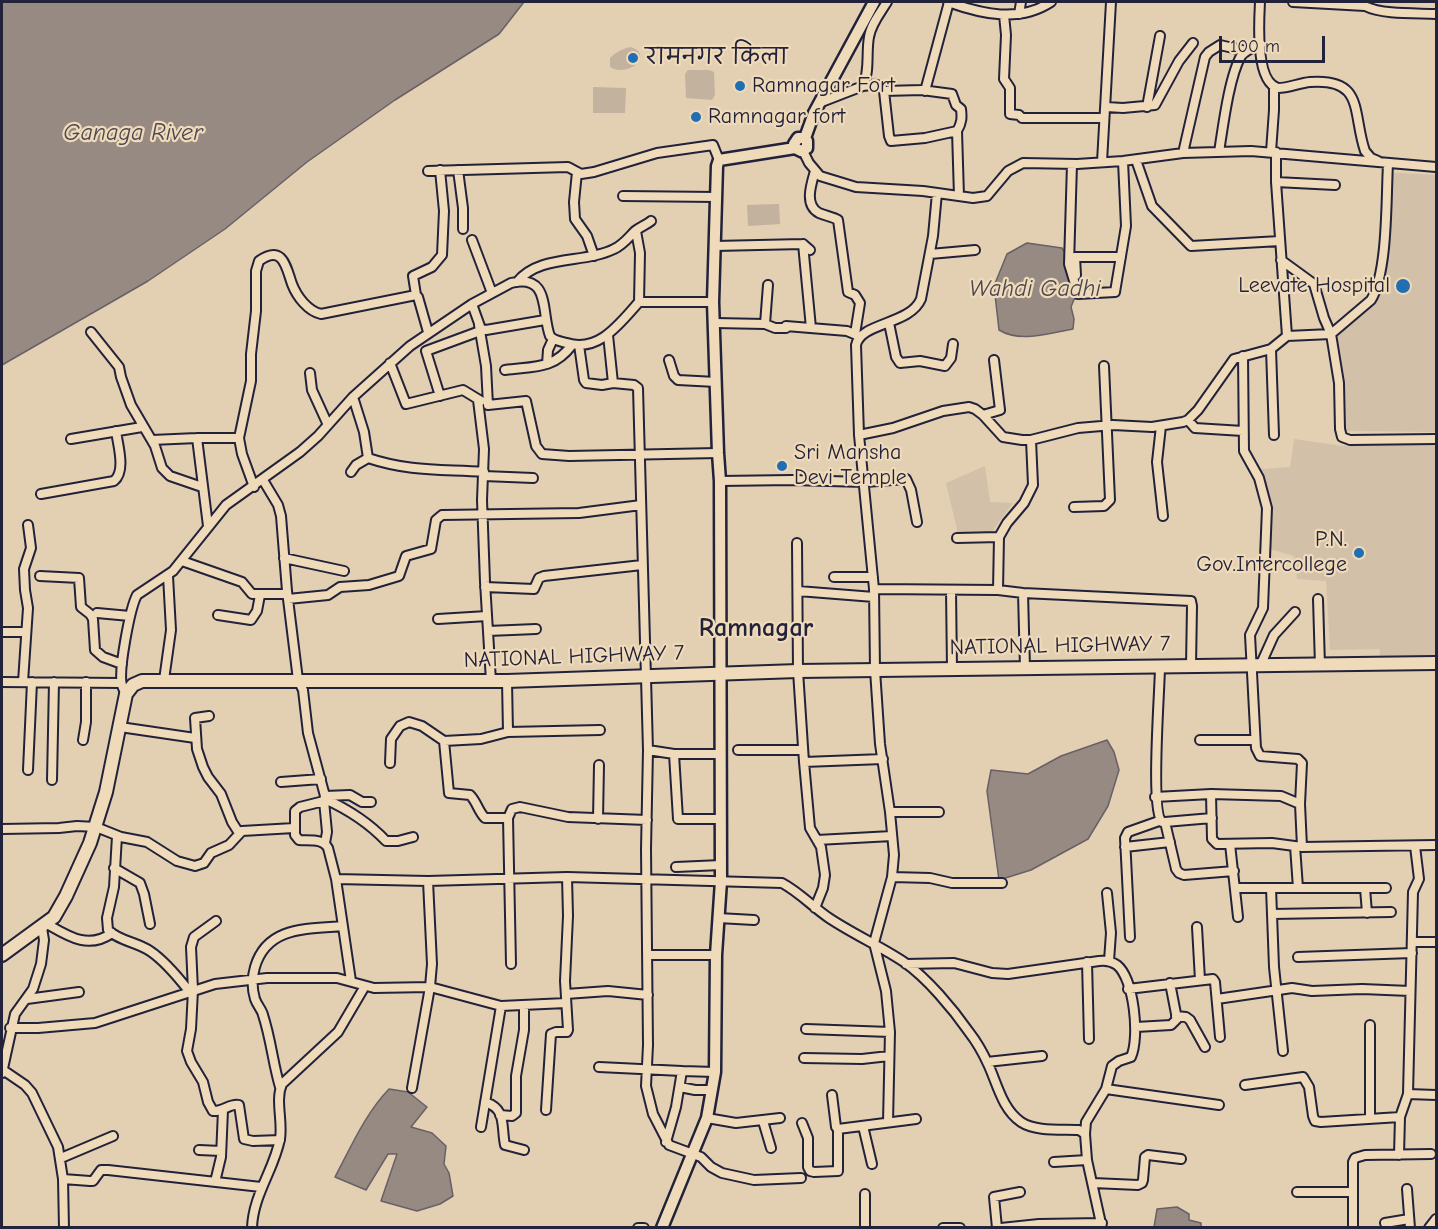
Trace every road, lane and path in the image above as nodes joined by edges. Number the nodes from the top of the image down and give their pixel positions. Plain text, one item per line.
1 (874, 2) edge
2 (887, 2) edge
3 (948, 2) edge
4 (1021, 2) edge
5 (1051, 2) edge
6 (1112, 2) edge
7 (1260, 2) edge
8 (1293, 2) edge
9 (1364, 4) edge
10 (1019, 14) junction
11 (1437, 14) edge
12 (1004, 15) junction
13 (1160, 36) dead end
14 (1193, 43) dead end
15 (1261, 44) junction
16 (1246, 51) junction
17 (863, 86) junction
18 (1274, 87) junction
19 (884, 91) junction
20 (926, 91) junction
21 (819, 103) junction
22 (1106, 106) junction
23 (1147, 107) junction
24 (1104, 118) junction
25 (957, 130) junction
26 (799, 149) junction
27 (1220, 152) junction
28 (1273, 152) junction
29 (1183, 153) junction
30 (719, 160) junction
31 (1136, 160) junction
32 (1123, 161) junction
33 (1102, 162) junction
34 (1072, 164) junction
35 (1385, 164) junction
36 (1437, 167) edge
37 (441, 170) junction
38 (458, 170) junction
39 (428, 171) dead end
40 (815, 171) junction
41 (577, 172) junction
42 (1276, 182) junction
43 (1335, 185) dead end
44 (937, 193) junction
45 (623, 196) dead end
46 (959, 196) junction
47 (716, 197) junction
48 (651, 221) dead end
49 (463, 229) dead end
50 (636, 231) junction
51 (472, 240) dead end
52 (1280, 241) junction
53 (803, 244) junction
54 (715, 246) junction
55 (810, 250) dead end
56 (975, 250) dead end
57 (930, 254) junction
58 (594, 256) junction
59 (1121, 257) junction
60 (1281, 260) junction
61 (517, 282) junction
62 (768, 285) dead end
63 (1076, 285) junction
64 (492, 293) junction
65 (416, 295) junction
66 (639, 302) junction
67 (713, 303) junction
68 (472, 304) junction
69 (546, 320) junction
70 (715, 323) junction
71 (890, 323) junction
72 (765, 324) junction
73 (479, 328) junction
74 (811, 328) junction
75 (91, 332) dead end
76 (429, 333) junction
77 (1331, 334) junction
78 (608, 335) junction
79 (858, 335) junction
80 (1287, 336) junction
81 (553, 339) junction
82 (953, 344) dead end
83 (575, 345) junction
84 (1271, 349) junction
85 (1244, 356) junction
86 (669, 360) dead end
87 (994, 360) dead end
88 (390, 363) junction
89 (547, 364) junction
90 (1104, 366) dead end
91 (505, 370) dead end
92 (310, 373) dead end
93 (716, 382) junction
94 (613, 383) junction
95 (440, 396) junction
96 (353, 398) junction
97 (478, 400) junction
98 (488, 405) junction
99 (983, 415) junction
100 (1188, 420) junction
101 (328, 425) junction
102 (1106, 426) junction
103 (1161, 426) junction
104 (142, 427) junction
105 (116, 431) junction
106 (1243, 431) junction
107 (860, 435) junction
108 (1274, 435) dead end
109 (197, 438) junction
110 (239, 438) junction
111 (71, 439) dead end
112 (1437, 439) edge
113 (152, 440) junction
114 (1031, 440) junction
115 (718, 453) junction
116 (640, 455) junction
117 (368, 458) junction
118 (351, 472) dead end
119 (484, 474) junction
120 (533, 478) dead end
121 (263, 480) junction
122 (720, 482) junction
123 (865, 482) junction
124 (202, 487) junction
125 (254, 487) junction
126 (41, 495) dead end
127 (641, 505) junction
128 (1074, 507) dead end
129 (483, 513) junction
130 (1163, 516) dead end
131 (917, 522) dead end
132 (28, 525) dead end
133 (208, 526) junction
134 (999, 537) junction
135 (957, 538) dead end
136 (797, 543) dead end
137 (284, 558) junction
138 (182, 561) junction
139 (642, 566) junction
140 (344, 571) dead end
141 (40, 576) dead end
142 (168, 576) junction
143 (834, 577) dead end
144 (873, 577) junction
145 (485, 587) junction
146 (951, 590) junction
147 (998, 590) junction
148 (798, 591) junction
149 (874, 593) junction
150 (1023, 593) junction
151 (260, 595) junction
152 (288, 597) junction
153 (1318, 599) dead end
154 (1295, 612) dead end
155 (97, 613) dead end
156 (218, 615) dead end
157 (130, 616) junction
158 (487, 616) junction
159 (438, 619) dead end
160 (536, 628) dead end
161 (488, 631) junction
162 (2, 632) edge
163 (26, 632) junction
164 (1437, 663) edge
165 (122, 664) junction
166 (1160, 666) junction
167 (1191, 666) junction
168 (1256, 666) junction
169 (1320, 666) junction
170 (1025, 668) junction
171 (952, 669) junction
172 (875, 670) junction
173 (798, 671) junction
174 (722, 673) junction
175 (645, 676) junction
176 (164, 680) junction
177 (298, 680) junction
178 (491, 681) junction
179 (507, 681) junction
180 (2, 682) edge
181 (27, 682) junction
182 (54, 682) junction
183 (86, 682) junction
184 (124, 689) junction
185 (209, 716) dead end
186 (120, 727) junction
187 (600, 730) dead end
188 (508, 732) junction
189 (195, 738) junction
190 (83, 740) dead end
191 (1200, 740) dead end
192 (1255, 740) junction
193 (444, 741) junction
194 (648, 750) junction
195 (738, 750) dead end
196 (803, 750) junction
197 (674, 754) junction
198 (721, 754) junction
199 (883, 759) junction
200 (804, 762) junction
201 (390, 763) dead end
202 (599, 765) dead end
203 (28, 770) dead end
204 (321, 779) junction
205 (52, 780) dead end
206 (281, 782) dead end
207 (1211, 794) junction
208 (1155, 797) junction
209 (325, 798) junction
210 (372, 802) dead end
211 (1300, 804) junction
212 (890, 812) junction
213 (939, 812) dead end
214 (508, 818) junction
215 (1212, 818) junction
216 (598, 819) junction
217 (721, 819) junction
218 (647, 820) junction
219 (1162, 822) junction
220 (96, 827) junction
221 (294, 828) junction
222 (2, 829) edge
223 (239, 832) junction
224 (117, 836) junction
225 (892, 836) junction
226 (413, 837) dead end
227 (817, 840) junction
228 (1170, 842) junction
229 (325, 843) junction
230 (1230, 844) junction
231 (1437, 845) edge
232 (1415, 846) junction
233 (1125, 847) junction
234 (1299, 847) junction
235 (721, 866) junction
236 (676, 867) dead end
237 (114, 868) junction
238 (1234, 871) junction
239 (567, 877) junction
240 (509, 878) junction
241 (892, 878) junction
242 (336, 879) junction
243 (646, 879) junction
244 (428, 881) junction
245 (721, 881) junction
246 (1002, 883) dead end
247 (1236, 888) junction
248 (1271, 888) junction
249 (1298, 888) junction
250 (1365, 888) junction
251 (1386, 888) dead end
252 (1107, 893) dead end
253 (815, 908) junction
254 (1391, 912) dead end
255 (1367, 913) junction
256 (1272, 914) junction
257 (1238, 917) dead end
258 (718, 918) junction
259 (754, 920) dead end
260 (216, 921) dead end
261 (150, 924) dead end
262 (44, 926) junction
263 (343, 926) junction
264 (1197, 927) dead end
265 (112, 933) junction
266 (1130, 937) dead end
267 (1413, 942) junction
268 (1437, 942) edge
269 (874, 943) junction
270 (4, 951) edge
271 (1412, 953) junction
272 (648, 955) junction
273 (716, 955) junction
274 (1298, 957) dead end
275 (1109, 961) junction
276 (1087, 962) junction
277 (511, 964) dead end
278 (906, 964) junction
279 (253, 980) junction
280 (1200, 980) junction
281 (351, 981) junction
282 (1170, 983) junction
283 (364, 986) junction
284 (430, 987) junction
285 (1128, 989) junction
286 (191, 991) junction
287 (1276, 991) junction
288 (1410, 991) junction
289 (79, 992) dead end
290 (648, 995) junction
291 (566, 998) junction
292 (27, 999) junction
293 (1216, 999) junction
294 (524, 1005) junction
295 (501, 1006) junction
296 (1176, 1016) junction
297 (1370, 1025) dead end
298 (1136, 1027) junction
299 (10, 1028) junction
300 (806, 1029) dead end
301 (890, 1032) junction
302 (1220, 1037) dead end
303 (5, 1038) edge
304 (1089, 1039) dead end
305 (1205, 1047) dead end
306 (1283, 1051) dead end
307 (889, 1056) junction
308 (1042, 1056) dead end
309 (804, 1058) dead end
310 (987, 1062) junction
311 (599, 1067) dead end
312 (647, 1069) junction
313 (2, 1071) edge
314 (682, 1071) junction
315 (715, 1072) junction
316 (1245, 1085) dead end
317 (280, 1087) junction
318 (680, 1087) junction
319 (412, 1088) dead end
320 (1106, 1089) junction
321 (712, 1090) junction
322 (1408, 1094) junction
323 (832, 1095) dead end
324 (1437, 1095) edge
325 (485, 1102) junction
326 (1219, 1105) dead end
327 (223, 1110) junction
328 (546, 1110) dead end
329 (500, 1115) junction
330 (1400, 1117) junction
331 (707, 1118) junction
332 (780, 1118) dead end
333 (1370, 1118) junction
334 (915, 1119) dead end
335 (763, 1121) junction
336 (888, 1122) junction
337 (802, 1123) dead end
338 (863, 1125) junction
339 (481, 1127) dead end
340 (838, 1129) junction
341 (1085, 1134) junction
342 (113, 1136) dead end
343 (280, 1140) junction
344 (666, 1142) junction
345 (771, 1148) dead end
346 (199, 1150) dead end
347 (524, 1150) dead end
348 (221, 1152) junction
349 (694, 1154) junction
350 (1431, 1154) dead end
351 (1399, 1155) junction
352 (61, 1158) junction
353 (1181, 1159) dead end
354 (1087, 1160) junction
355 (1054, 1161) dead end
356 (872, 1164) dead end
357 (801, 1178) dead end
358 (63, 1179) junction
359 (215, 1182) junction
360 (1093, 1182) junction
361 (261, 1187) junction
362 (1407, 1189) dead end
363 (1020, 1192) dead end
364 (1297, 1192) dead end
365 (1352, 1192) junction
366 (865, 1194) dead end
367 (1437, 1219) edge
368 (1384, 1223) dead end
369 (1409, 1223) edge
370 (1102, 1225) edge
371 (63, 1227) edge
372 (252, 1227) edge
373 (638, 1227) edge
374 (644, 1227) edge
375 (662, 1227) edge
376 (865, 1227) edge
377 (943, 1227) edge
378 (960, 1227) edge
379 (999, 1227) edge
380 (1353, 1227) edge
381 (1429, 1227) edge

1 - 21 main road
2 - 17 street
3 - 12 street
3 - 20 street
4 - 10 street
5 - 10 street
6 - 22 street
7 - 15 street
8 - 9 street
9 - 11 street
10 - 12 street
12 - 24 street
13 - 23 street
14 - 23 street
15 - 16 street
15 - 18 street
16 - 27 street
16 - 29 street
17 - 19 street
17 - 21 street
18 - 28 street
18 - 35 street
19 - 20 street
19 - 25 street
20 - 25 street
21 - 26 main road
22 - 23 street
22 - 24 street
24 - 33 street
25 - 46 street
26 - 30 main road
26 - 40 street
27 - 28 street
27 - 29 street
28 - 35 street
28 - 42 street
29 - 31 street
30 - 41 street
30 - 47 main road
31 - 32 street
31 - 52 street
32 - 33 street
32 - 59 street
33 - 34 street
34 - 46 street
34 - 63 street
35 - 36 street
35 - 77 street
37 - 38 street
37 - 39 street
37 - 65 street
38 - 41 street
38 - 49 street
40 - 44 street
40 - 79 street
41 - 58 street
42 - 43 street
42 - 52 street
44 - 46 street
44 - 57 street
45 - 47 street
47 - 54 main road
48 - 50 street
50 - 58 street
50 - 66 street
51 - 64 street
52 - 60 street
53 - 54 street
53 - 55 street
53 - 74 street
54 - 67 main road
56 - 57 street
57 - 71 street
58 - 61 street
59 - 63 street
59 - 63 street
60 - 77 street
60 - 80 street
61 - 64 street
61 - 69 street
62 - 72 street
64 - 68 street
65 - 76 street
65 - 110 street
66 - 67 street
66 - 78 street
67 - 70 main road
68 - 73 street
68 - 76 street
69 - 73 street
69 - 81 street
70 - 72 street
70 - 93 main road
71 - 79 street
71 - 82 street
72 - 74 street
73 - 95 street
73 - 98 street
74 - 79 street
75 - 104 street
76 - 88 street
77 - 80 street
77 - 112 street
78 - 83 street
78 - 94 street
79 - 107 street
80 - 84 street
81 - 83 street
81 - 89 street
83 - 89 street
83 - 94 street
84 - 85 street
84 - 108 street
85 - 100 street
85 - 106 street
86 - 93 street
87 - 99 street
88 - 95 street
88 - 96 street
89 - 91 street
90 - 102 street
92 - 101 street
93 - 115 main road
94 - 116 street
95 - 97 street
96 - 101 street
96 - 117 street
97 - 98 street
97 - 119 street
98 - 116 street
99 - 107 street
99 - 114 street
100 - 103 street
100 - 106 street
101 - 121 street
102 - 103 street
102 - 114 street
102 - 128 street
103 - 130 street
104 - 105 street
104 - 113 street
105 - 111 street
105 - 126 street
106 - 168 street
107 - 123 street
109 - 110 street
109 - 113 street
109 - 124 street
110 - 125 street
113 - 124 street
114 - 134 street
115 - 116 street
115 - 122 main road
116 - 127 street
117 - 118 street
117 - 119 street
119 - 120 street
119 - 129 street
121 - 125 street
121 - 137 street
122 - 123 street
122 - 174 main road
123 - 131 street
123 - 144 street
124 - 133 street
125 - 133 street
127 - 129 street
127 - 139 street
129 - 145 street
129 - 152 street
132 - 163 street
133 - 138 street
134 - 135 street
134 - 147 street
136 - 148 street
137 - 140 street
137 - 152 street
138 - 142 street
138 - 151 street
139 - 145 street
139 - 175 street
141 - 165 street
142 - 157 street
142 - 176 street
143 - 144 street
144 - 149 street
145 - 158 street
146 - 147 street
146 - 149 street
146 - 171 street
147 - 150 street
148 - 149 street
148 - 173 street
149 - 172 street
150 - 167 street
150 - 170 street
151 - 152 street
151 - 156 street
152 - 177 street
153 - 169 street
154 - 168 street
155 - 157 street
157 - 165 street
158 - 159 street
158 - 161 street
160 - 161 street
161 - 178 street
162 - 163 street
163 - 181 street
164 - 169 main road, NATIONAL HIGHWAY 7
165 - 184 street
166 - 167 main road, NATIONAL HIGHWAY 7
166 - 170 main road, NATIONAL HIGHWAY 7
166 - 208 street
167 - 168 main road, NATIONAL HIGHWAY 7
168 - 169 main road, NATIONAL HIGHWAY 7
168 - 192 street
170 - 171 main road, NATIONAL HIGHWAY 7
171 - 172 main road, NATIONAL HIGHWAY 7
172 - 173 main road, NATIONAL HIGHWAY 7
172 - 199 street
173 - 174 main road, NATIONAL HIGHWAY 7
173 - 196 street
174 - 175 main road, NATIONAL HIGHWAY 7
174 - 198 main road
175 - 179 main road, NATIONAL HIGHWAY 7
175 - 194 street
176 - 177 main road, NATIONAL HIGHWAY 7
176 - 184 main road, NATIONAL HIGHWAY 7
177 - 178 main road, NATIONAL HIGHWAY 7
177 - 204 street
178 - 179 main road, NATIONAL HIGHWAY 7
179 - 188 street
180 - 181 street
181 - 182 street
181 - 203 street
182 - 183 street
182 - 205 street
183 - 184 street
183 - 190 street
184 - 186 main road
185 - 189 street
186 - 189 street
186 - 220 main road
187 - 188 street
188 - 193 street
189 - 223 street
191 - 192 street
192 - 211 street
193 - 201 street
193 - 214 street
194 - 197 street
194 - 218 street
195 - 196 street
196 - 200 street
197 - 198 street
197 - 217 street
198 - 217 main road
199 - 200 street
199 - 212 street
200 - 227 street
202 - 216 street
204 - 206 street
204 - 209 street
207 - 208 street
207 - 211 street
207 - 215 street
208 - 219 street
209 - 210 street
209 - 221 street
209 - 226 street
209 - 229 street
211 - 234 street
212 - 213 street
212 - 225 street
214 - 216 street
214 - 240 street
215 - 219 street
215 - 230 street
216 - 218 street
217 - 235 main road
218 - 243 street
219 - 228 street
219 - 233 street
220 - 222 street
220 - 224 street
220 - 262 main road
221 - 223 street
221 - 229 street
223 - 224 street
224 - 237 street
225 - 227 street
225 - 241 street
227 - 253 street
228 - 233 street
228 - 238 street
229 - 242 street
230 - 234 street
230 - 238 street
231 - 232 street
232 - 234 street
232 - 267 street
233 - 266 street
234 - 249 street
235 - 236 street
235 - 245 main road
237 - 261 street
237 - 265 street
238 - 247 street
239 - 240 street
239 - 243 street
239 - 291 street
240 - 244 street
240 - 277 street
241 - 246 street
241 - 269 street
242 - 244 street
242 - 263 street
243 - 245 street
243 - 272 street
244 - 284 street
245 - 253 street
245 - 258 main road
247 - 248 street
247 - 257 street
248 - 249 street
248 - 256 street
249 - 250 street
250 - 251 street
250 - 255 street
252 - 275 street
253 - 269 street
254 - 255 street
255 - 256 street
256 - 287 street
258 - 259 street
258 - 273 main road
260 - 286 street
262 - 265 street
262 - 270 main road
262 - 292 street
263 - 279 street
263 - 281 street
264 - 280 street
265 - 286 street
267 - 268 street
267 - 271 street
269 - 278 street
269 - 301 street
271 - 274 street
271 - 288 street
272 - 273 street
272 - 290 street
273 - 315 main road
275 - 276 street
275 - 285 street
276 - 278 street
276 - 304 street
278 - 310 street
279 - 281 street
279 - 286 street
279 - 317 street
280 - 282 street
280 - 293 street
281 - 283 street
282 - 285 street
282 - 296 street
283 - 284 street
283 - 317 street
284 - 295 street
284 - 319 street
285 - 298 street
286 - 299 street
286 - 327 street
287 - 288 street
287 - 293 street
287 - 306 street
288 - 322 street
289 - 292 street
290 - 291 street
290 - 312 street
291 - 294 street
291 - 328 street
292 - 299 street
293 - 302 street
294 - 295 street
294 - 329 street
295 - 325 street
296 - 298 street
296 - 305 street
297 - 333 street
298 - 320 street
299 - 303 street
300 - 301 street
301 - 307 street
303 - 313 street
307 - 309 street
307 - 336 street
308 - 310 street
310 - 341 street
311 - 312 street
312 - 314 street
312 - 344 street
313 - 352 street
314 - 315 street
314 - 318 street
315 - 321 main road
316 - 333 street
317 - 343 street
318 - 321 street
318 - 344 street
320 - 326 street
320 - 341 street
321 - 331 main road
322 - 324 street
322 - 330 street
323 - 340 street
325 - 329 street
325 - 339 street
327 - 343 street
327 - 348 street
329 - 347 street
330 - 333 street
330 - 351 street
331 - 335 street
331 - 349 main road
332 - 335 street
334 - 336 street
335 - 345 street
336 - 338 street
337 - 340 street
338 - 340 street
338 - 356 street
341 - 354 street
342 - 352 street
343 - 361 street
344 - 349 street
346 - 348 street
348 - 359 street
349 - 357 street
349 - 375 main road
350 - 351 street
351 - 365 street
352 - 358 street
353 - 360 street
354 - 355 street
354 - 360 street
358 - 359 street
358 - 371 street
359 - 361 street
360 - 370 street
361 - 372 street
362 - 369 street
363 - 379 street
364 - 365 street
365 - 380 street
366 - 376 street
367 - 381 street
368 - 369 street
370 - 379 street
373 - 374 street
377 - 378 street

